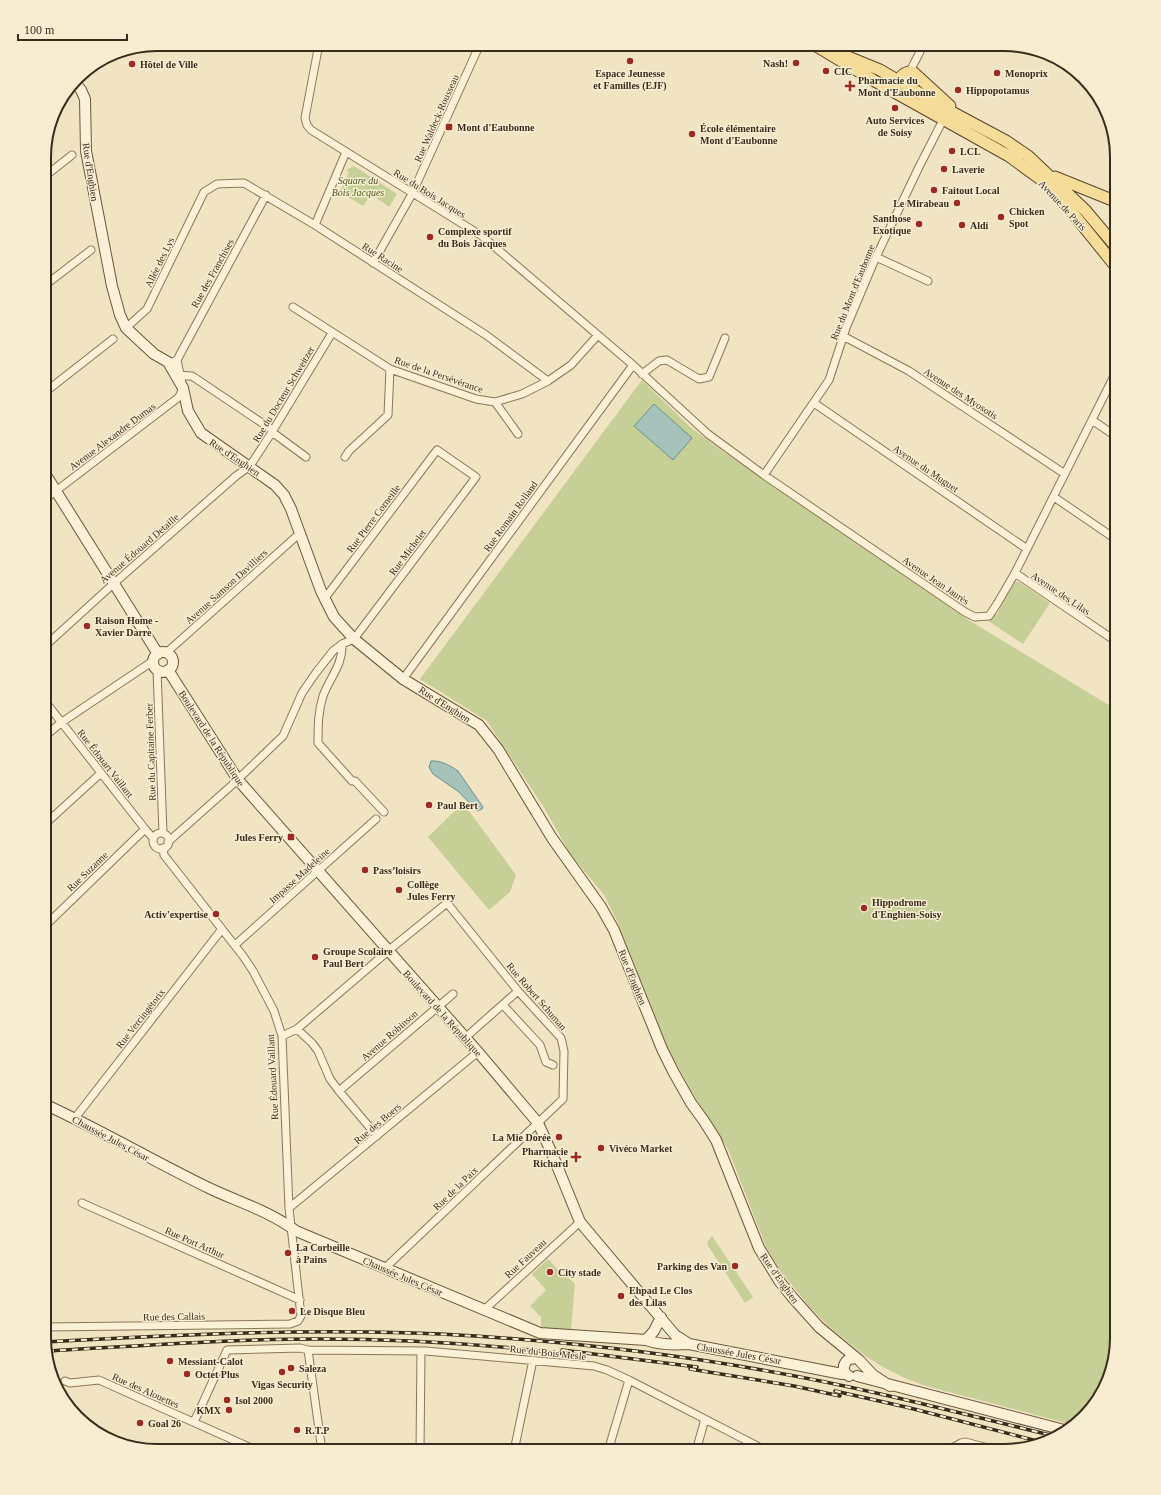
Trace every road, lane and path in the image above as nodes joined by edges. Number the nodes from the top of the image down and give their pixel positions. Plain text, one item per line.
1 (318, 51) edge
2 (477, 51) edge
3 (825, 51) edge
4 (833, 51) edge
5 (919, 51) edge
6 (904, 75) junction
7 (78, 86) edge
8 (895, 92) junction
9 (946, 115) junction
10 (962, 118) junction
11 (346, 152) junction
12 (72, 155) dead end
13 (51, 171) edge
14 (1048, 174) junction
15 (412, 194) junction
16 (266, 196) junction
17 (201, 197) joint
18 (1110, 199) edge
19 (1071, 211) junction
20 (315, 224) junction
21 (1110, 240) edge
22 (1110, 249) edge
23 (91, 250) dead end
24 (876, 257) junction
25 (1110, 259) edge
26 (373, 263) junction
27 (51, 281) edge
28 (928, 281) dead end
29 (293, 307) dead end
30 (126, 328) junction
31 (332, 333) junction
32 (598, 335) junction
33 (843, 336) junction
34 (725, 338) dead end
35 (113, 339) dead end
36 (633, 365) junction
37 (390, 369) junction
38 (176, 370) junction
39 (642, 374) junction
40 (548, 381) junction
41 (1110, 384) edge
42 (51, 388) edge
43 (183, 388) junction
44 (173, 402) junction
45 (495, 402) junction
46 (814, 404) junction
47 (188, 411) junction
48 (1092, 420) junction
49 (272, 432) junction
50 (1110, 432) edge
51 (518, 434) dead end
52 (708, 434) joint
53 (306, 457) dead end
54 (345, 457) dead end
55 (250, 466) junction
56 (1065, 474) junction
57 (764, 475) junction
58 (476, 477) joint
59 (51, 483) edge
60 (56, 491) junction
61 (51, 495) edge
62 (1054, 497) junction
63 (299, 534) junction
64 (1110, 535) edge
65 (1027, 549) junction
66 (1015, 573) junction
67 (114, 583) junction
68 (325, 598) junction
69 (1110, 637) edge
70 (354, 639) junction
71 (51, 641) edge
72 (342, 644) junction
73 (158, 659) junction
74 (168, 670) junction
75 (403, 679) junction
76 (51, 709) edge
77 (62, 722) junction
78 (51, 731) edge
79 (102, 773) junction
80 (238, 780) junction
81 (384, 812) dead end
82 (51, 819) edge
83 (376, 819) dead end
84 (145, 829) junction
85 (163, 833) junction
86 (153, 838) junction
87 (168, 842) junction
88 (163, 848) junction
89 (317, 871) junction
90 (51, 920) edge
91 (222, 929) junction
92 (235, 946) junction
93 (388, 951) junction
94 (518, 991) junction
95 (453, 994) dead end
96 (503, 1005) junction
97 (438, 1006) junction
98 (297, 1029) junction
99 (282, 1036) junction
100 (466, 1037) junction
101 (478, 1052) junction
102 (554, 1065) dead end
103 (339, 1091) junction
104 (51, 1107) edge
105 (75, 1118) junction
106 (538, 1123) junction
107 (377, 1136) junction
108 (82, 1203) dead end
109 (289, 1208) junction
110 (580, 1222) junction
111 (290, 1227) junction
112 (385, 1268) junction
113 (300, 1300) junction
114 (484, 1310) junction
115 (301, 1316) joint
116 (661, 1317) junction
117 (51, 1326) edge
118 (646, 1340) junction
119 (689, 1344) junction
120 (308, 1350) junction
121 (421, 1351) junction
122 (533, 1360) junction
123 (851, 1364) junction
124 (629, 1380) junction
125 (65, 1381) dead end
126 (890, 1386) junction
127 (705, 1419) junction
128 (194, 1422) junction
129 (1059, 1429) edge
130 (243, 1444) edge
131 (321, 1444) edge
132 (420, 1444) edge
133 (515, 1444) edge
134 (610, 1444) edge
135 (698, 1444) edge
136 (753, 1444) edge
137 (958, 1444) edge
138 (974, 1444) edge

1 - 11 street, Rue du Bois Jacques
2 - 15 street, Rue Waldeck-Rousseau
3 - 8 main road, Avenue de Paris
4 - 6 main road, Avenue de Paris
5 - 6 street
6 - 8 main road
6 - 9 main road, Avenue de Paris
6 - 10 main road
7 - 30 street, Rue d'Enghien
8 - 9 main road, Avenue de Paris
9 - 10 main road, Avenue de Paris
9 - 19 main road, Avenue de Paris
9 - 24 street, Rue du Mont d'Eaubonne
10 - 14 main road, Avenue de Paris
11 - 15 street, Rue du Bois Jacques
11 - 20 street
12 - 13 street
14 - 18 main road
14 - 21 main road, Avenue de Paris
15 - 26 street, Rue Waldeck-Rousseau
15 - 32 street, Rue du Bois Jacques
16 - 17 street, Rue Racine
16 - 20 street, Rue Racine
16 - 38 street, Rue des Franchises
17 - 30 street, Allée des Lys
19 - 22 main road
19 - 25 main road, Avenue de Paris
20 - 26 street, Rue Racine
23 - 27 street
24 - 28 street
24 - 33 street, Rue du Mont d'Eaubonne
26 - 40 street, Rue Racine
29 - 31 street, Rue de la Persévérance
30 - 38 street, Rue d'Enghien
31 - 37 street, Rue de la Persévérance
31 - 49 street, Rue du Docteur Schweitzer
32 - 36 street, Rue du Bois Jacques
32 - 40 street, Rue de la Persévérance
33 - 46 street, Rue du Mont d'Eaubonne
33 - 56 street, Avenue des Myosotis
34 - 39 street
35 - 42 street
36 - 39 street, Rue du Bois Jacques
36 - 75 street, Rue Romain Rolland
37 - 45 street, Rue de la Persévérance
37 - 54 street
38 - 43 street, Rue d'Enghien
38 - 49 street
39 - 52 street, Rue du Bois Jacques
40 - 45 street, Rue de la Persévérance
41 - 48 street, Avenue Jean Jaurès
43 - 44 street, Avenue Alexandre Dumas
43 - 47 street, Rue d'Enghien
44 - 47 street
44 - 60 street, Avenue Alexandre Dumas
45 - 51 street
46 - 57 street, Rue du Mont d'Eaubonne
46 - 65 street, Avenue du Muguet
47 - 55 street, Rue d'Enghien
48 - 50 street
48 - 56 street, Avenue Jean Jaurès
49 - 53 street
49 - 55 street, Rue du Docteur Schweitzer
52 - 57 street, Avenue Jean Jaurès
55 - 63 street, Rue d'Enghien
55 - 67 street, Avenue Édouard Detaille
56 - 62 street, Avenue Jean Jaurès
57 - 66 street, Avenue Jean Jaurès
58 - 68 street, Rue Pierre Corneille
58 - 70 street, Rue Michelet
59 - 60 street
60 - 61 street, Avenue Alexandre Dumas
60 - 67 street
62 - 64 street
62 - 65 street, Avenue Jean Jaurès
63 - 68 street, Rue d'Enghien
63 - 73 street, Avenue Samson Davilliers
65 - 66 street, Avenue Jean Jaurès
66 - 69 street, Avenue des Lilas
67 - 71 street, Avenue Édouard Detaille
67 - 73 street
68 - 70 street, Rue d'Enghien
70 - 72 street
70 - 75 street, Rue d'Enghien
72 - 80 street
72 - 81 street
73 - 74 street
73 - 74 street
73 - 77 street, Avenue Samson Davilliers
73 - 85 street, Rue du Capitaine Ferber
74 - 80 street, Boulevard de la République
75 - 123 street, Rue d'Enghien
76 - 77 street, Rue Édouart Vaillant
77 - 78 street, Avenue Samson Davilliers
77 - 79 street, Rue Édouart Vaillant
79 - 82 street
79 - 84 street, Rue Édouart Vaillant
80 - 87 street
80 - 89 street, Boulevard de la République
83 - 89 street, Impasse Madeleine
84 - 86 street, Rue Édouart Vaillant
84 - 90 street, Rue Suzanne
85 - 86 street
85 - 87 street
86 - 88 street
87 - 88 street
88 - 91 street, Rue Édouard Vaillant
89 - 92 street, Impasse Madeleine
89 - 93 street, Boulevard de la République
91 - 92 street, Rue Édouard Vaillant
91 - 105 street, Rue Vercingétorix
92 - 99 street, Rue Édouard Vaillant
93 - 94 street, Rue Robert Schuman
93 - 97 street, Boulevard de la République
93 - 98 street
94 - 96 street
94 - 106 street, Rue Robert Schuman
95 - 97 street, Avenue Robinson
96 - 100 street
96 - 102 street
97 - 100 street, Boulevard de la République
97 - 103 street, Avenue Robinson
98 - 99 street
98 - 103 street
99 - 109 street, Rue Édouard Vaillant
100 - 101 street, Boulevard de la République
101 - 106 street, Boulevard de la République
101 - 107 street, Rue des Boers
103 - 107 street
104 - 105 street, Chaussée Jules César
105 - 111 street, Chaussée Jules César
106 - 110 street, Boulevard de la République
106 - 112 street, Rue de la Paix
107 - 109 street, Rue des Boers
108 - 113 street, Rue Port Arthur
109 - 111 street, Rue Édouard Vaillant
110 - 114 street, Rue Fauveau
110 - 116 street, Boulevard de la République
111 - 112 street, Chaussée Jules César
111 - 113 street, Rue Édouard Vaillant
112 - 114 street, Chaussée Jules César
113 - 115 street, Rue Édouard Vaillant
114 - 118 street, Chaussée Jules César
115 - 117 street, Rue des Callais
116 - 118 street
116 - 119 street, Boulevard de la République
118 - 119 street, Chaussée Jules César
119 - 123 street, Chaussée Jules César
120 - 121 street, Rue du Bois Mesle
120 - 128 street
120 - 131 street
121 - 122 street, Rue du Bois Mesle
121 - 132 street
122 - 124 street, Rue du Bois Mesle
122 - 133 street
123 - 126 street
123 - 126 street
124 - 127 street, Rue du Bois Mesle
124 - 134 street
125 - 128 street, Rue des Alouettes
126 - 129 street
127 - 135 street
127 - 136 street, Rue du Bois Mesle
128 - 130 street, Rue des Alouettes
137 - 138 street

